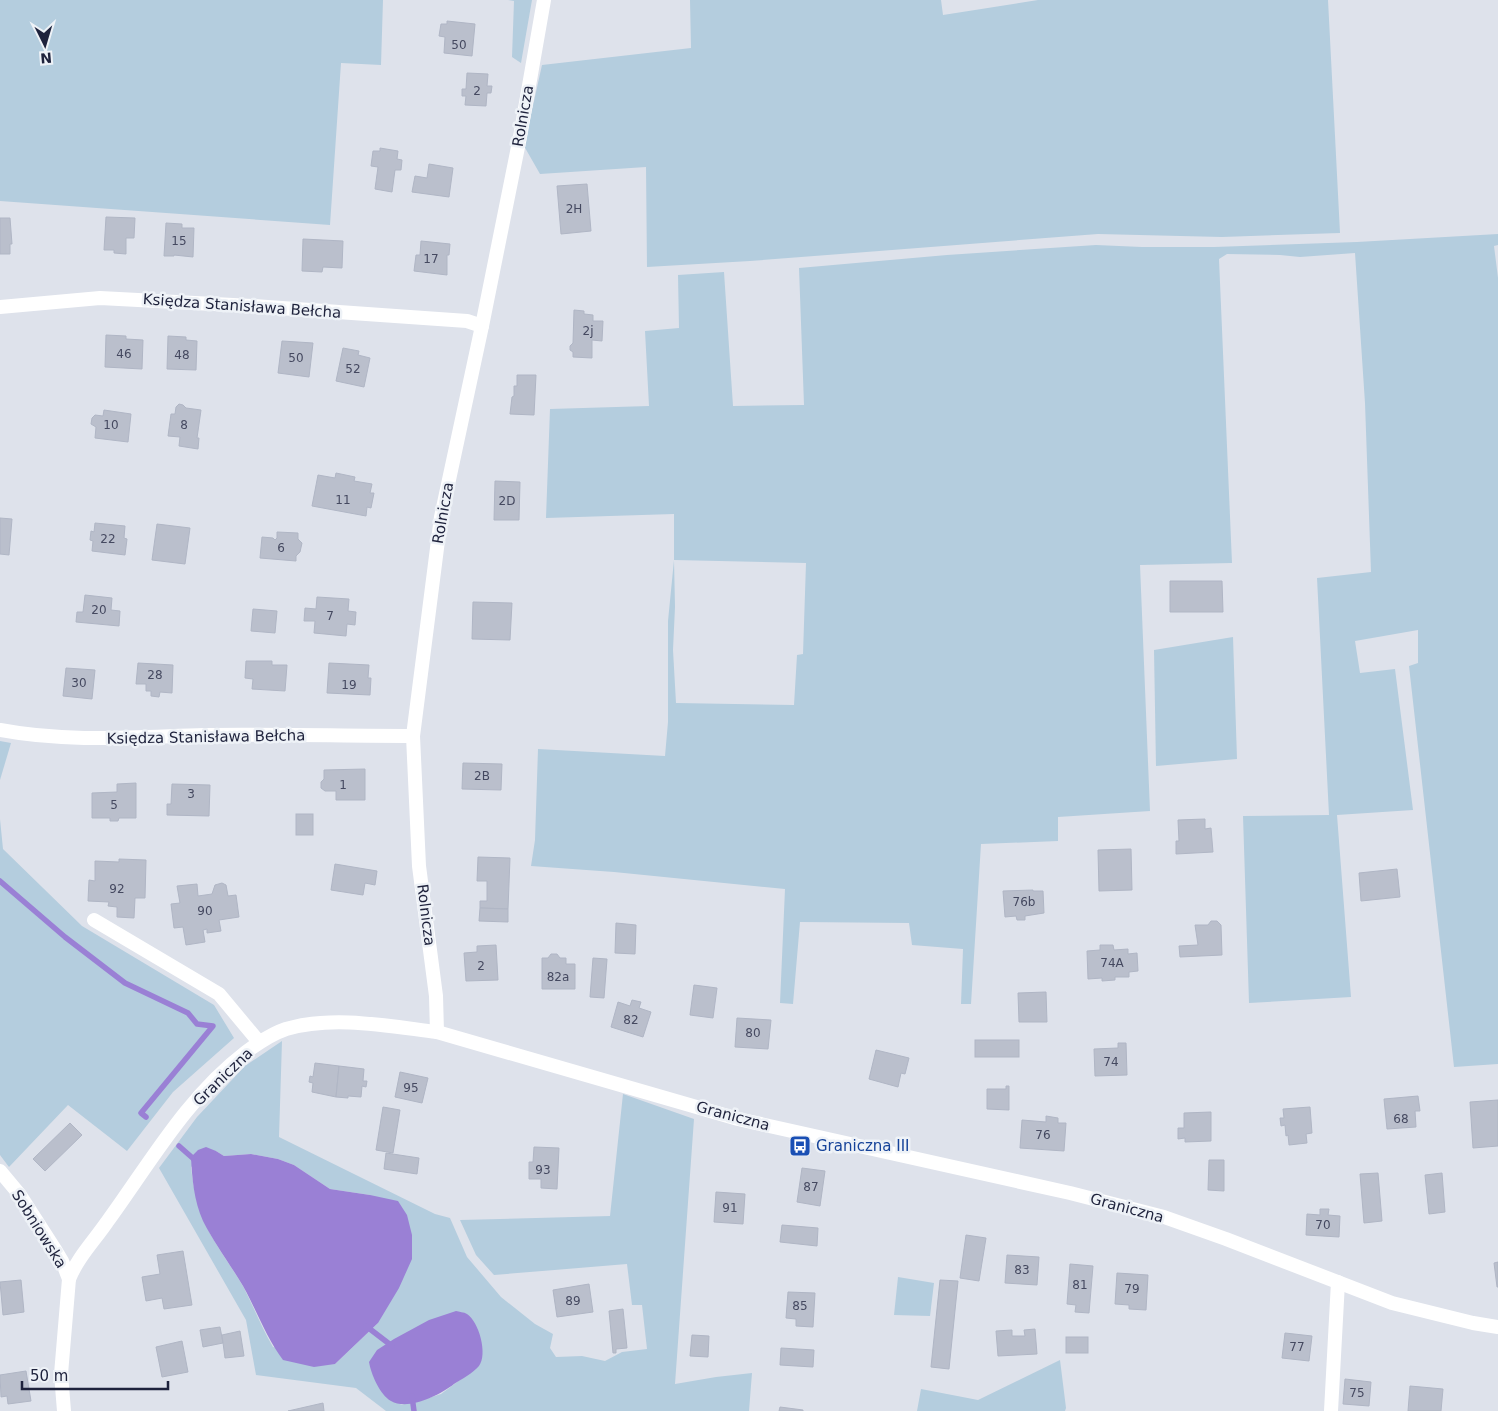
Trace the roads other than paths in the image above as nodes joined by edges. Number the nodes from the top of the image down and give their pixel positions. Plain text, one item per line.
1 (544, 0) edge
2 (0, 307) edge
3 (482, 326) junction
4 (0, 730) edge
5 (413, 736) junction
6 (94, 920) dead end
7 (437, 1032) junction
8 (259, 1042) junction
9 (0, 1170) edge
10 (69, 1278) junction
11 (1338, 1282) junction
12 (1498, 1327) edge
13 (64, 1411) edge
14 (1331, 1411) edge

1 - 3 street, Rolnicza
2 - 3 street, Księdza Stanisława Bełcha
3 - 5 street, Rolnicza
4 - 5 street, Księdza Stanisława Bełcha
5 - 7 street, Rolnicza
6 - 8 street
7 - 8 street, Graniczna
7 - 11 street, Graniczna
8 - 10 street, Graniczna
9 - 10 street, Sobniowska
10 - 13 street, Sobniowska
11 - 12 street, Graniczna
11 - 14 street

